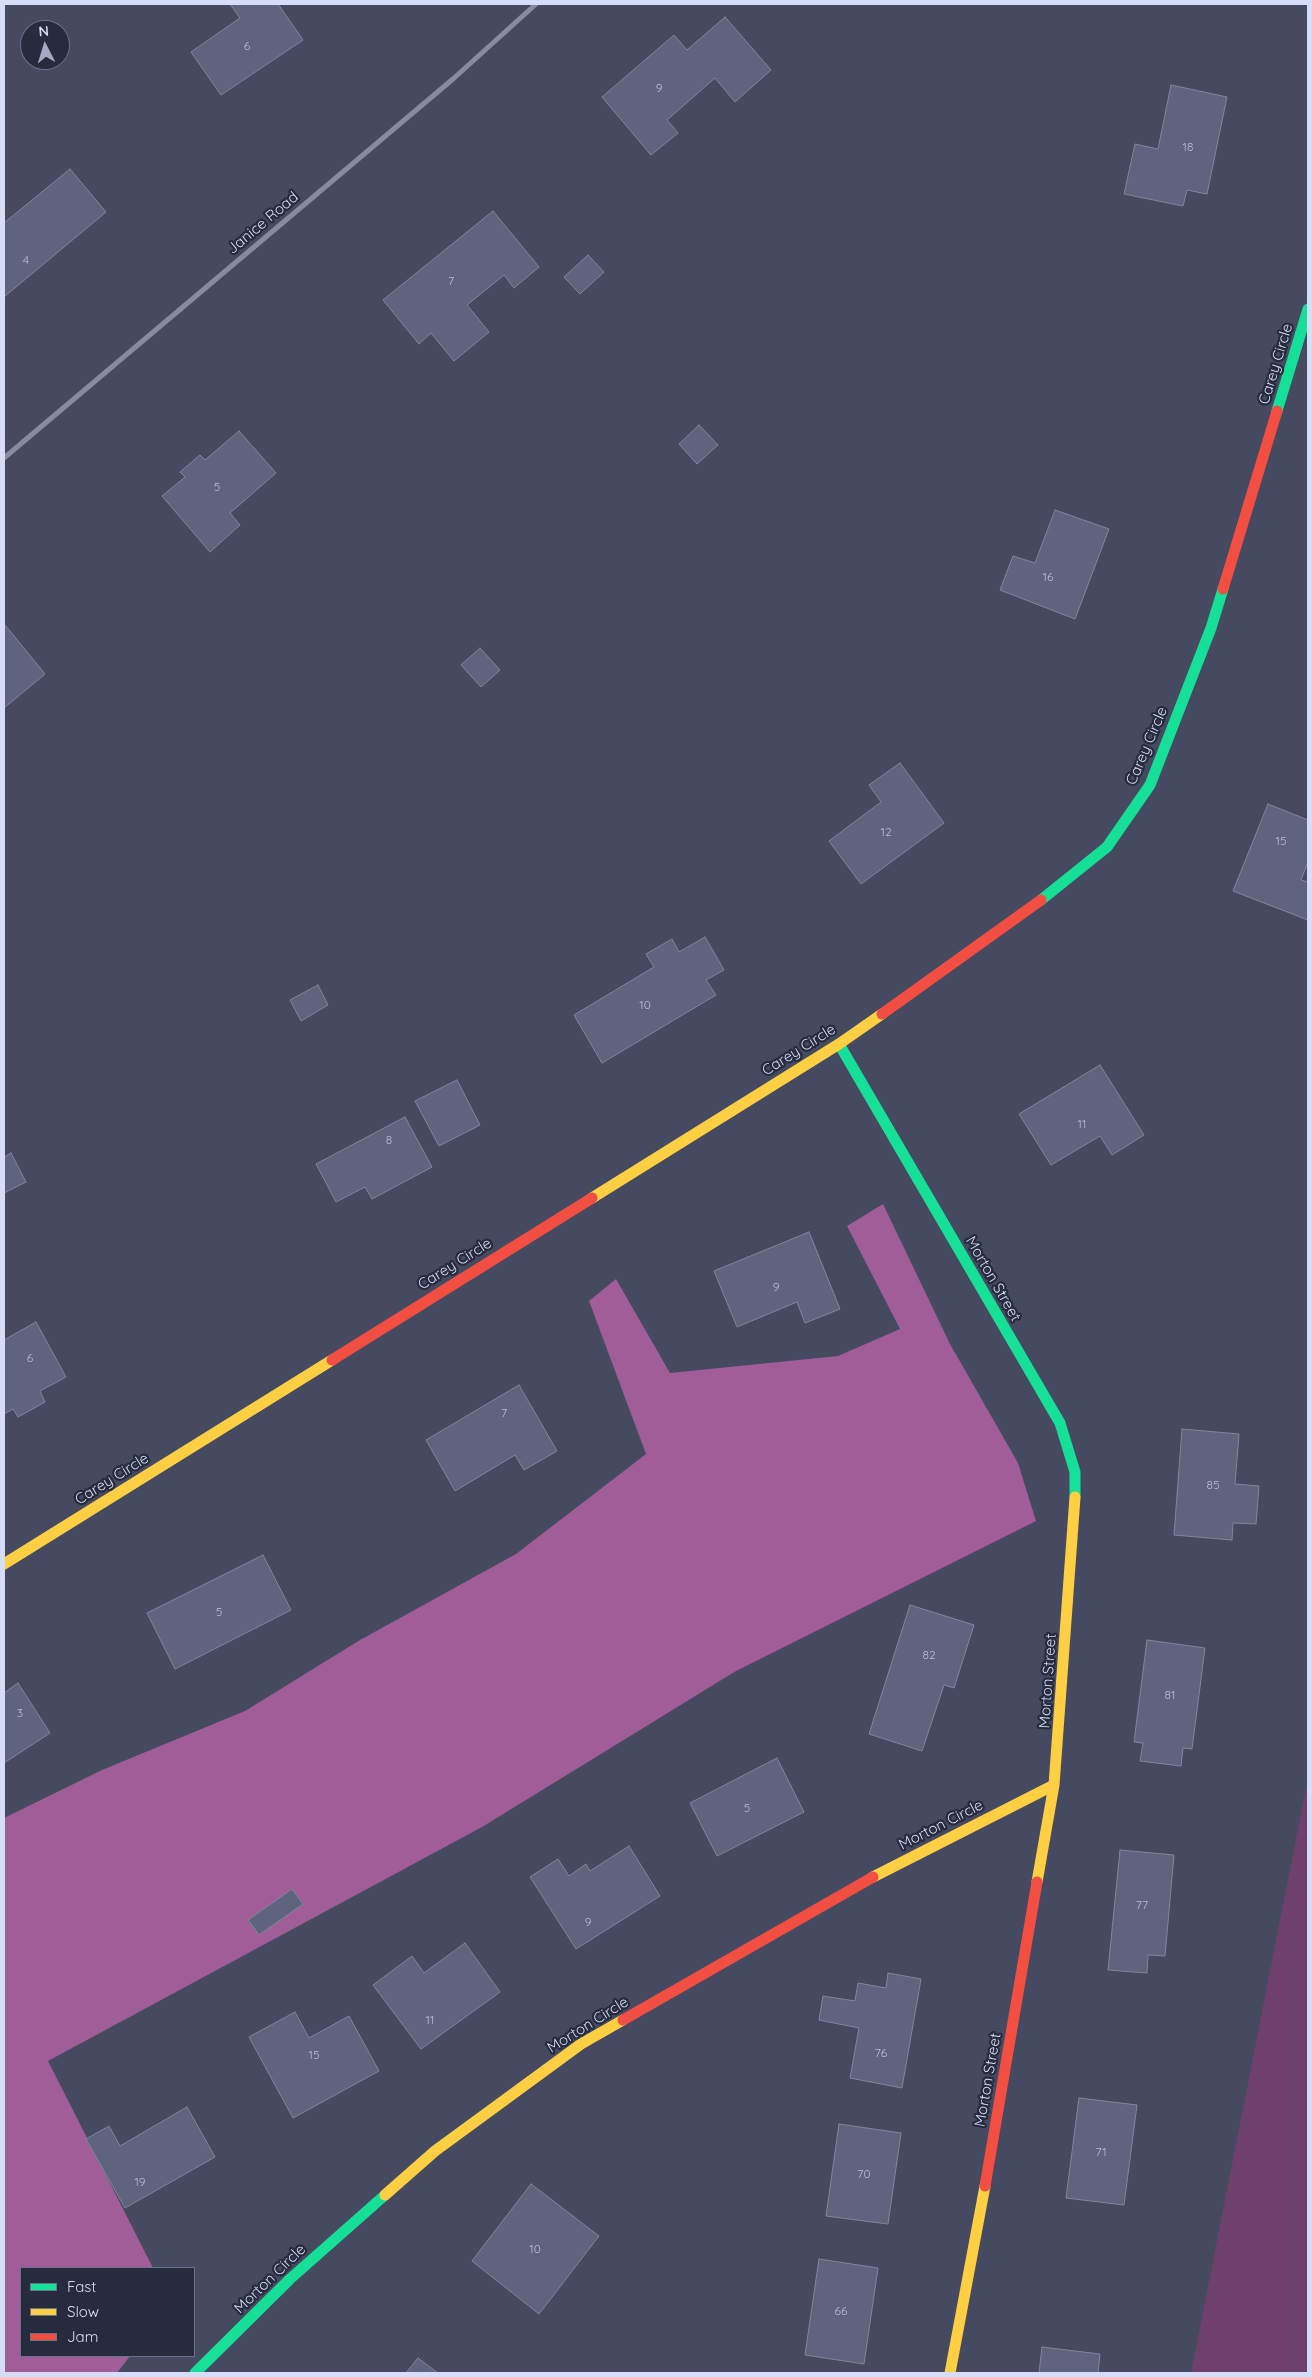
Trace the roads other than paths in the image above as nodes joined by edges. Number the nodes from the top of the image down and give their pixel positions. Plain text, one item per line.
1 (536, 4) edge
2 (1308, 309) edge
3 (4, 458) edge
4 (838, 1044) junction
5 (4, 1564) edge
6 (1054, 1785) junction
7 (195, 2373) edge
8 (950, 2373) edge

1 - 3 street, Janice Road
2 - 4 street, Carey Circle
4 - 5 street, Carey Circle
4 - 6 street, Morton Street
6 - 7 street, Morton Circle
6 - 8 street, Morton Street

